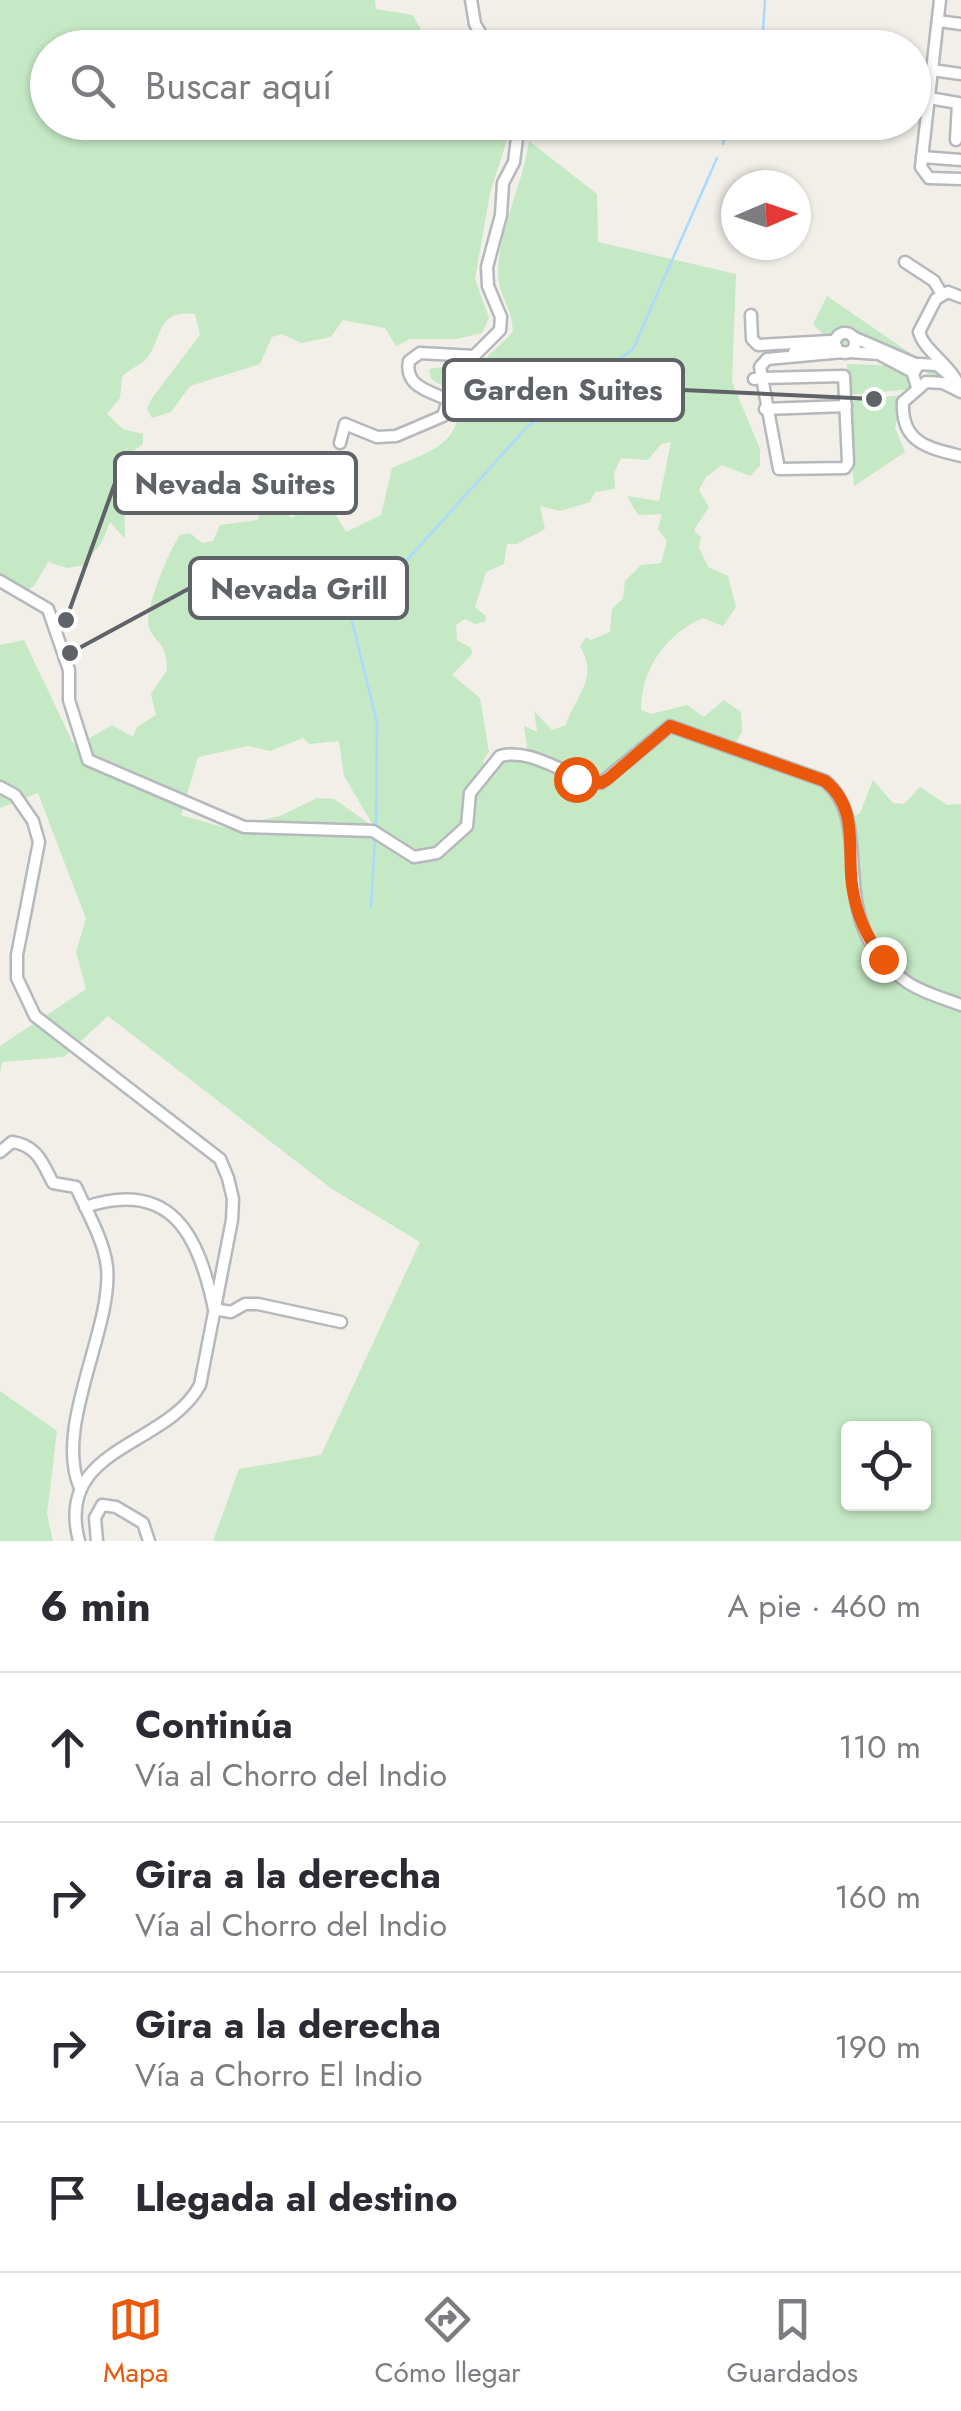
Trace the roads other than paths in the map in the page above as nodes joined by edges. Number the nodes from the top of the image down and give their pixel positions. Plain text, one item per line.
1 (471, 0) edge
2 (940, 0) edge
3 (938, 21) junction
4 (961, 24) edge
5 (478, 30) edge
6 (932, 70) junction
7 (961, 74) edge
8 (931, 79) edge
9 (931, 98) edge
10 (517, 140) edge
11 (924, 140) edge
12 (956, 140) dead end
13 (922, 157) junction
14 (961, 160) edge
15 (961, 179) edge
16 (905, 262) dead end
17 (942, 294) junction
18 (961, 296) edge
19 (751, 315) dead end
20 (853, 337) junction
21 (841, 348) junction
22 (914, 370) junction
23 (757, 378) junction
24 (917, 386) junction
25 (954, 388) edge
26 (846, 406) junction
27 (766, 409) junction
28 (340, 443) dead end
29 (961, 456) edge
30 (0, 580) edge
31 (0, 787) edge
32 (961, 1005) edge
33 (0, 1152) edge
34 (85, 1207) junction
35 (214, 1309) junction
36 (341, 1322) dead end
37 (80, 1488) junction
38 (79, 1541) edge
39 (97, 1541) edge
40 (149, 1541) edge

1 - 5 street
2 - 3 street
3 - 4 street
3 - 6 street
6 - 7 street
6 - 8 street
9 - 12 street
10 - 28 street
11 - 13 street
13 - 14 street
13 - 15 street
16 - 17 street
17 - 18 street
17 - 25 street
19 - 21 street
20 - 21 street
20 - 21 street
20 - 22 street
21 - 22 street
21 - 23 street
22 - 24 street
22 - 25 street
23 - 26 street
23 - 27 street
24 - 25 street
24 - 29 street
26 - 27 street
26 - 27 street
30 - 32 street
31 - 35 street
33 - 34 street
34 - 35 street
34 - 37 street
35 - 36 street
35 - 37 street
37 - 38 street
39 - 40 street

